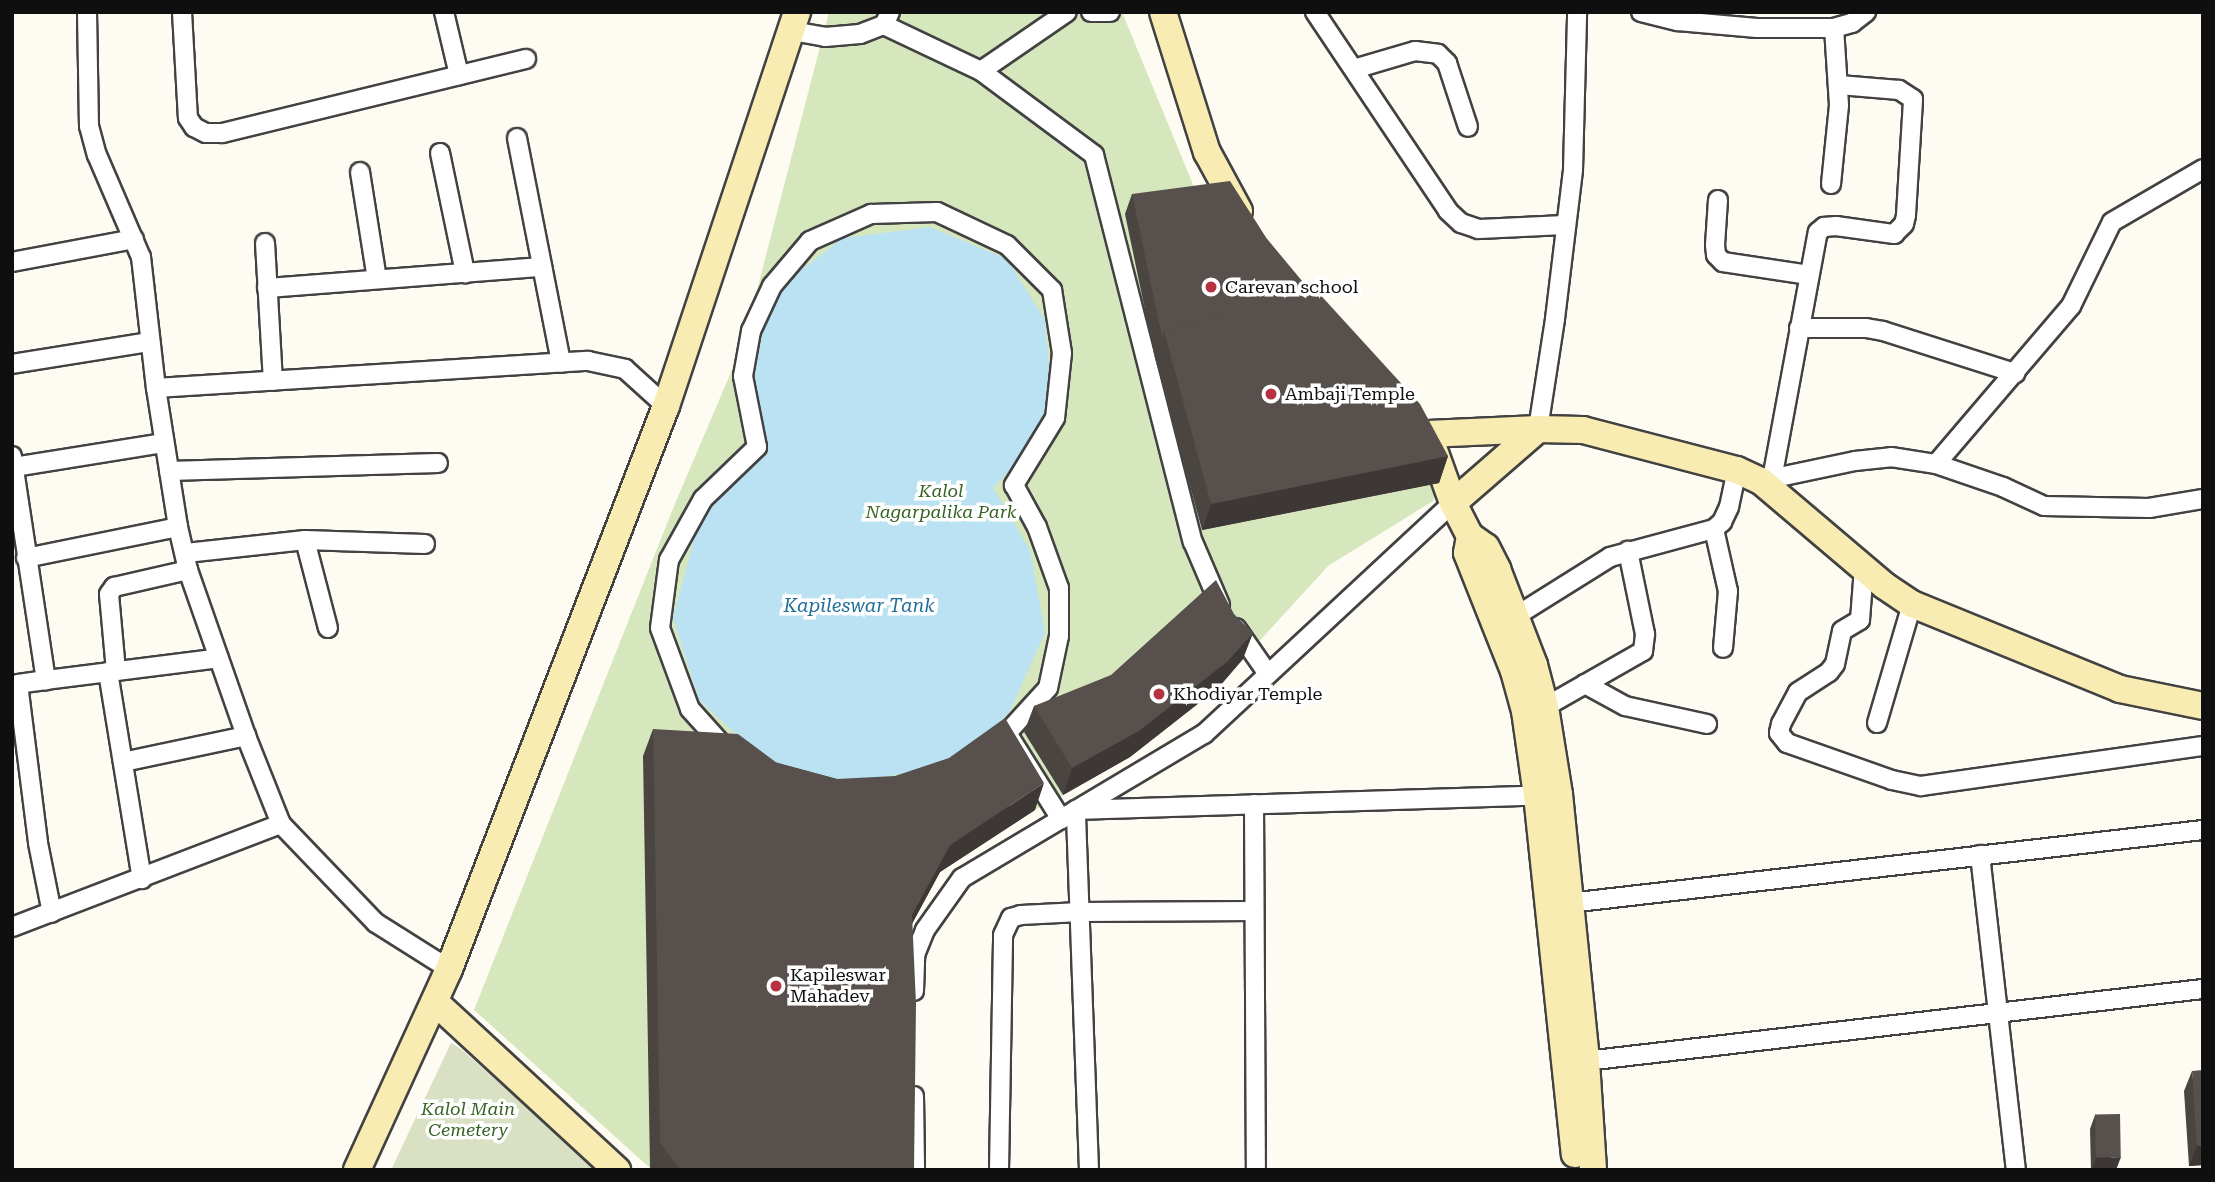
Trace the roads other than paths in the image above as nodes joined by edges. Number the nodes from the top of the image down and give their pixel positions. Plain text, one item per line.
1 (88, 12) edge
2 (182, 12) edge
3 (444, 12) edge
4 (1066, 12) edge
5 (1091, 12) edge
6 (1110, 12) edge
7 (1163, 12) edge
8 (1315, 12) edge
9 (1577, 12) edge
10 (1641, 12) edge
11 (1866, 12) edge
12 (1679, 17) edge
13 (887, 18) edge
14 (794, 22) edge
15 (1834, 28) junction
16 (526, 59) dead end
17 (1354, 69) junction
18 (981, 71) junction
19 (459, 75) junction
20 (1839, 85) junction
21 (1468, 127) dead end
22 (517, 138) dead end
23 (440, 153) dead end
24 (2203, 169) edge
25 (360, 172) dead end
26 (1831, 184) dead end
27 (1718, 200) dead end
28 (1566, 225) junction
29 (1255, 232) edge
30 (134, 239) junction
31 (265, 243) dead end
32 (12, 262) edge
33 (542, 267) junction
34 (465, 273) junction
35 (1809, 275) junction
36 (377, 279) junction
37 (267, 288) junction
38 (1799, 328) junction
39 (150, 342) junction
40 (561, 363) junction
41 (12, 364) edge
42 (2015, 373) junction
43 (272, 381) junction
44 (156, 388) junction
45 (666, 405) junction
46 (1538, 429) junction
47 (164, 443) junction
48 (13, 462) edge
49 (438, 463) dead end
50 (1936, 464) junction
51 (1737, 470) junction
52 (169, 471) junction
53 (1767, 480) junction
54 (2203, 499) edge
55 (1453, 503) junction
56 (178, 527) junction
57 (1714, 529) junction
58 (1470, 536) junction
59 (305, 540) junction
60 (425, 544) dead end
61 (1628, 551) junction
62 (26, 558) junction
63 (187, 561) junction
64 (1864, 568) junction
65 (1912, 604) junction
66 (1516, 617) junction
67 (328, 628) dead end
68 (1723, 648) dead end
69 (219, 658) junction
70 (112, 672) junction
71 (1268, 674) junction
72 (46, 680) junction
73 (1585, 684) junction
74 (15, 685) edge
75 (2203, 706) edge
76 (1545, 707) junction
77 (1877, 723) dead end
78 (1707, 724) dead end
79 (246, 736) junction
80 (2203, 746) edge
81 (122, 762) junction
82 (746, 762) edge
83 (20, 768) edge
84 (1548, 795) junction
85 (1254, 804) junction
86 (1068, 815) junction
87 (281, 824) junction
88 (2203, 830) edge
89 (1980, 855) junction
90 (142, 879) junction
91 (1569, 902) junction
92 (1254, 911) junction
93 (1080, 912) junction
94 (52, 913) junction
95 (12, 927) edge
96 (449, 970) junction
97 (2203, 989) edge
98 (435, 1002) junction
99 (914, 1012) edge
100 (1998, 1012) junction
101 (1586, 1061) junction
102 (914, 1075) edge
103 (357, 1170) edge
104 (617, 1170) edge
105 (915, 1170) edge
106 (999, 1170) edge
107 (1089, 1170) edge
108 (1256, 1170) edge
109 (1576, 1170) edge
110 (1593, 1170) edge
111 (2016, 1170) edge

1 - 30 street
2 - 19 street
3 - 19 street
4 - 18 street
5 - 6 street
7 - 29 street
8 - 17 street
9 - 28 street
10 - 12 street
11 - 15 street
12 - 15 street
13 - 14 street
13 - 18 street
14 - 45 street
15 - 20 street
16 - 19 street
17 - 21 street
17 - 28 street
18 - 71 street
20 - 26 street
20 - 35 street
22 - 33 street
23 - 34 street
24 - 42 street
25 - 36 street
27 - 35 street
28 - 46 street
30 - 32 street
30 - 39 street
31 - 37 street
33 - 34 street
33 - 40 street
34 - 36 street
35 - 38 street
36 - 37 street
37 - 43 street
38 - 42 street
38 - 53 street
39 - 41 street
39 - 44 street
40 - 43 street
40 - 45 street
42 - 50 street
43 - 44 street
44 - 47 street
45 - 96 street
46 - 51 street
46 - 55 street
46 - 55 street
47 - 48 street
47 - 52 street
48 - 62 street
49 - 52 street
50 - 53 street
50 - 54 street
51 - 53 street
51 - 57 street
52 - 56 street
53 - 64 street
55 - 58 street
55 - 71 street
56 - 62 street
56 - 63 street
57 - 61 street
57 - 68 street
58 - 66 street
58 - 84 street
59 - 60 street
59 - 63 street
59 - 67 street
61 - 66 street
61 - 73 street
62 - 72 street
63 - 69 street
63 - 70 street
64 - 65 street
64 - 80 street
65 - 75 street
65 - 77 street
66 - 76 street
69 - 70 street
69 - 79 street
70 - 72 street
70 - 81 street
71 - 86 street
72 - 74 street
73 - 76 street
73 - 78 street
74 - 83 street
76 - 84 street
79 - 81 street
79 - 87 street
81 - 90 street
82 - 86 street
83 - 94 street
84 - 85 street
84 - 91 street
84 - 109 street
85 - 86 street
85 - 92 street
86 - 93 street
86 - 99 street
87 - 90 street
87 - 96 street
88 - 89 street
89 - 91 street
89 - 100 street
90 - 94 street
91 - 101 street
92 - 93 street
92 - 108 street
93 - 106 street
93 - 107 street
94 - 95 street
96 - 98 street
97 - 100 street
98 - 103 street
98 - 104 street
100 - 101 street
100 - 111 street
101 - 110 street
102 - 105 street

